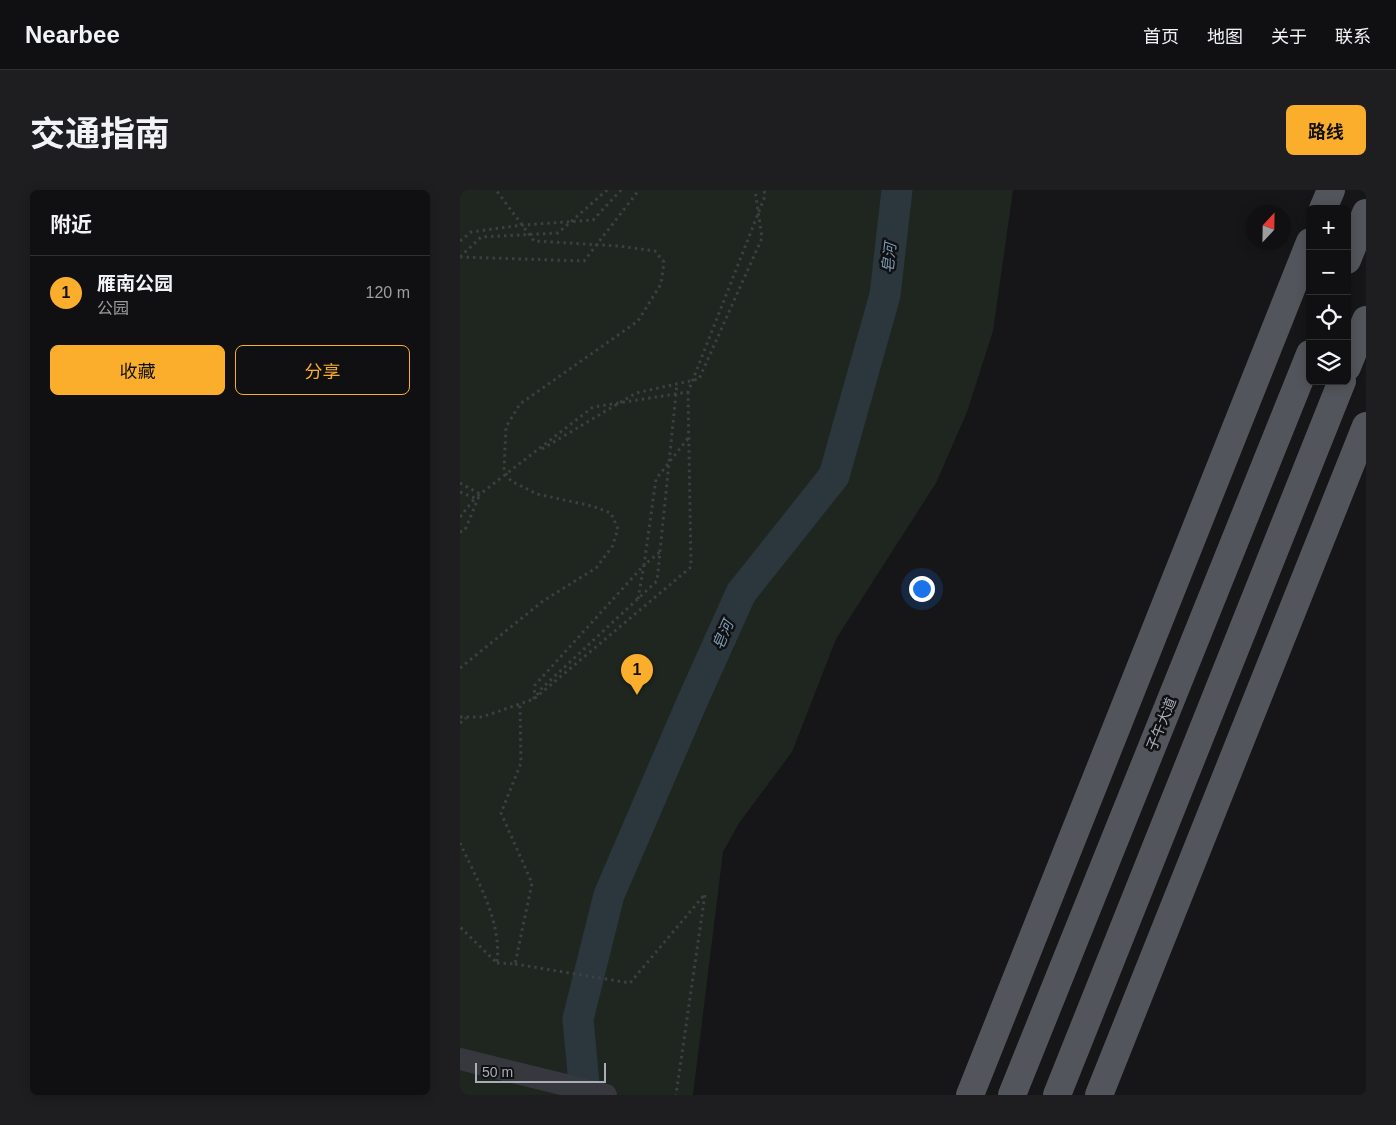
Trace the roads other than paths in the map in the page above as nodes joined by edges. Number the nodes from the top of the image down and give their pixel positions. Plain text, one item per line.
1 (1330, 190) edge
2 (1324, 205) edge
3 (1366, 214) edge
4 (1307, 250) edge
5 (1351, 250) edge
6 (1366, 320) edge
7 (1351, 357) edge
8 (1306, 364) edge
9 (1340, 385) edge
10 (1366, 426) edge
11 (1099, 879) junction
12 (1136, 895) junction
13 (1035, 930) junction
14 (460, 1059) edge
15 (606, 1095) edge
16 (970, 1095) edge
17 (1012, 1095) edge
18 (1056, 1095) edge
19 (1098, 1095) edge

1 - 2 main road
3 - 5 main road
4 - 13 main road
6 - 7 main road
8 - 11 main road, 子午大道
9 - 12 main road
10 - 19 main road
11 - 12 main road
11 - 13 main road
11 - 17 main road, 子午大道
12 - 18 main road
13 - 16 main road
14 - 15 street

